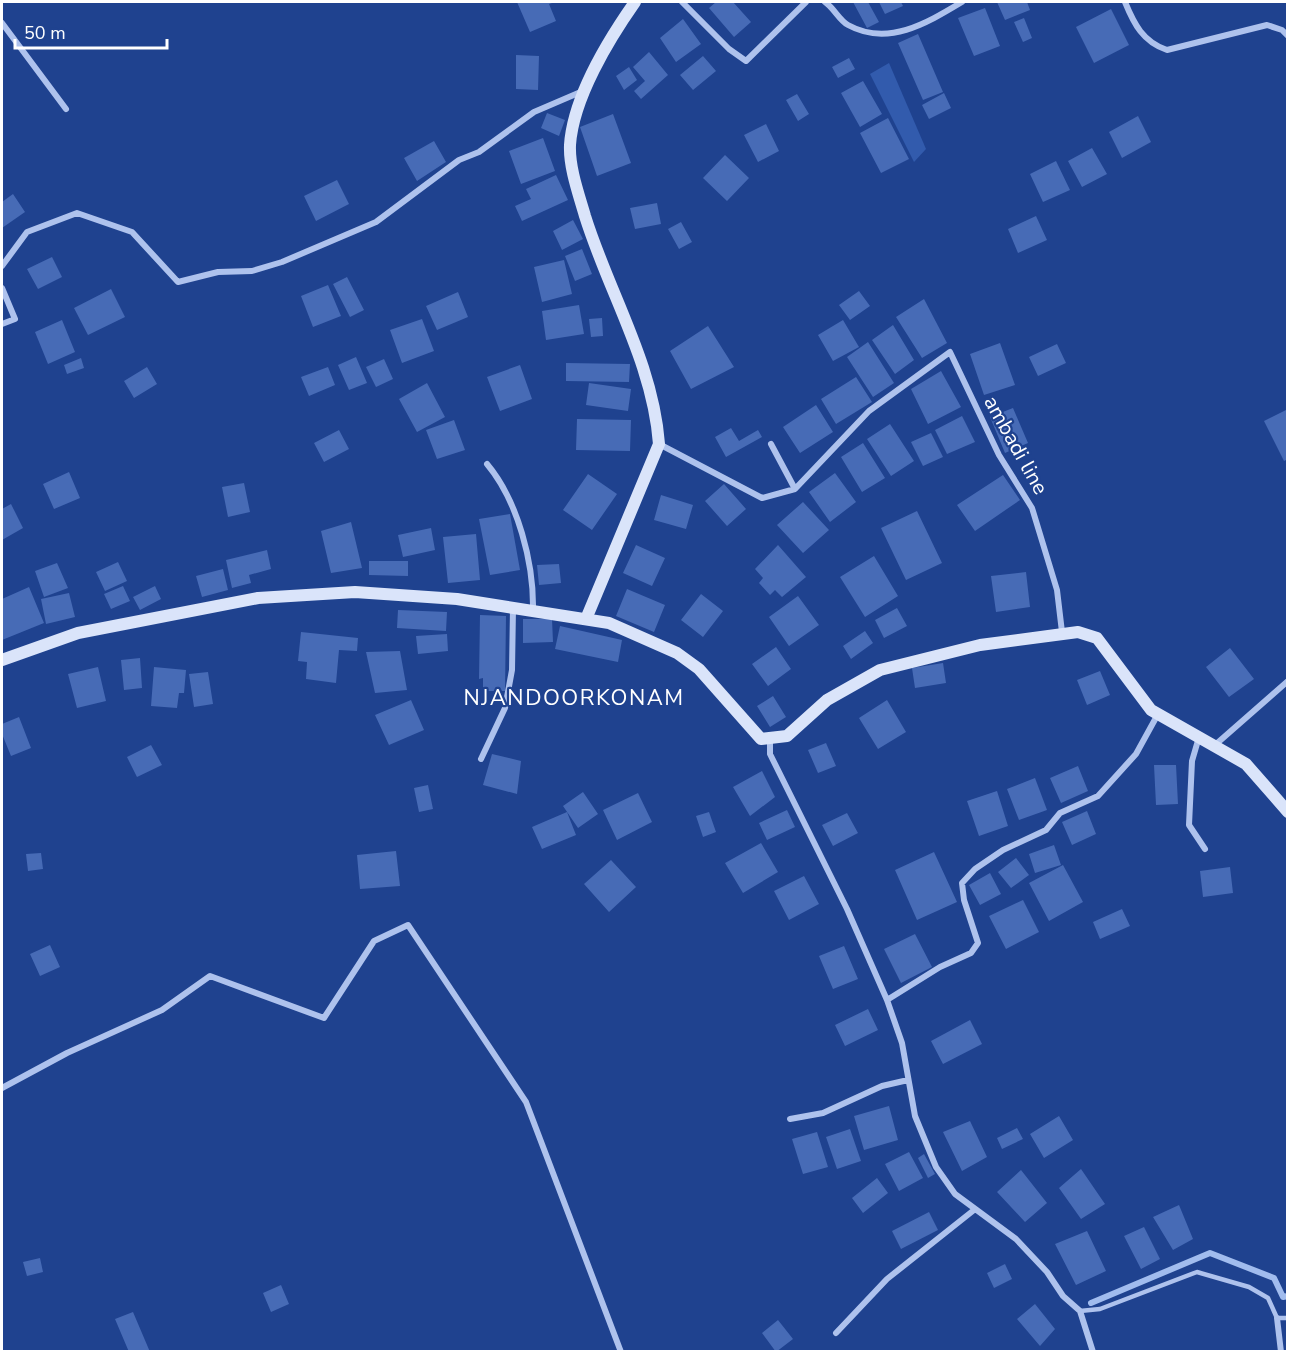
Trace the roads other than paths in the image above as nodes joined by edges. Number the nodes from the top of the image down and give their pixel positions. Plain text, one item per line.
1 (635, 2) edge
2 (682, 2) edge
3 (806, 2) edge
4 (825, 2) edge
5 (962, 2) edge
6 (1125, 2) edge
7 (2, 23) edge
8 (1287, 36) edge
9 (583, 90) junction
10 (66, 109) dead end
11 (2, 266) edge
12 (2, 288) edge
13 (2, 324) edge
14 (659, 444) junction
15 (771, 444) dead end
16 (487, 464) dead end
17 (795, 489) junction
18 (513, 608) junction
19 (533, 611) junction
20 (586, 619) junction
21 (1062, 632) junction
22 (2, 660) edge
23 (1287, 681) edge
24 (1158, 714) junction
25 (1199, 737) junction
26 (770, 738) junction
27 (1214, 746) junction
28 (481, 759) dead end
29 (1287, 812) edge
30 (1204, 849) dead end
31 (887, 1000) junction
32 (908, 1080) junction
33 (2, 1088) edge
34 (790, 1119) dead end
35 (974, 1209) junction
36 (1080, 1311) junction
37 (1277, 1318) junction
38 (1287, 1318) edge
39 (836, 1334) dead end
40 (621, 1352) edge
41 (1093, 1352) edge
42 (1281, 1352) edge

1 - 9 main road
2 - 3 street
4 - 5 street
6 - 8 street
7 - 10 street
9 - 11 street
9 - 14 main road
12 - 13 street
14 - 17 street
14 - 20 main road
15 - 17 street
16 - 19 street
17 - 21 street, ambadi line
18 - 19 main road
18 - 22 main road
18 - 28 street
19 - 20 main road
20 - 26 main road
21 - 24 main road
21 - 26 main road
23 - 27 street
24 - 25 main road
24 - 31 street
25 - 27 main road
25 - 30 street
26 - 31 street
27 - 29 main road
31 - 32 street
32 - 34 street
32 - 35 street
33 - 40 street
35 - 36 street
35 - 39 street
36 - 37 lane
36 - 41 street
37 - 38 lane
37 - 42 street

